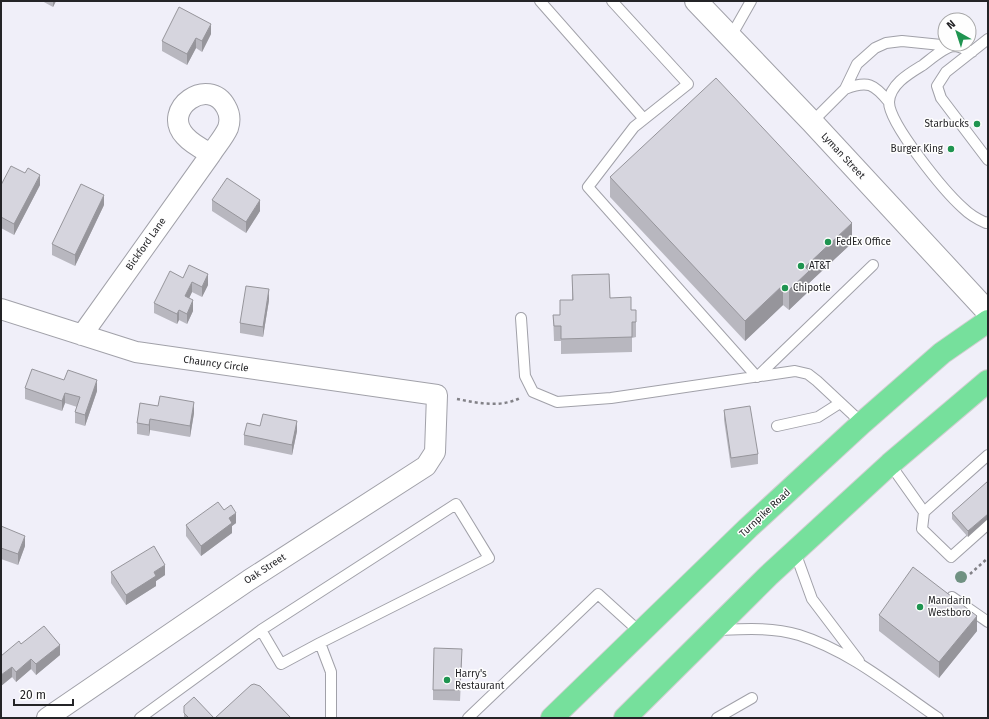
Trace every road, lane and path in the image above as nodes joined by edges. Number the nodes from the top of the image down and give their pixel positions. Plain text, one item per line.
1 (540, 1) edge
2 (612, 1) edge
3 (696, 1) edge
4 (751, 1) edge
5 (730, 38) junction
6 (988, 39) edge
7 (937, 44) edge
8 (977, 48) edge
9 (942, 52) edge
10 (972, 52) edge
11 (846, 89) junction
12 (889, 102) junction
13 (644, 119) junction
14 (812, 122) junction
15 (211, 154) dead end
16 (988, 160) edge
17 (988, 222) edge
18 (873, 265) dead end
19 (1, 309) edge
20 (988, 312) edge
21 (521, 318) dead end
22 (988, 321) edge
23 (82, 335) junction
24 (757, 377) junction
25 (988, 381) edge
26 (533, 392) junction
27 (437, 395) junction
28 (840, 403) junction
29 (862, 423) junction
30 (777, 426) dead end
31 (988, 455) edge
32 (890, 464) junction
33 (924, 512) junction
34 (988, 524) edge
35 (795, 552) junction
36 (988, 558) edge
37 (970, 574) dead end
38 (952, 597) edge
39 (988, 622) edge
40 (261, 630) junction
41 (715, 630) junction
42 (642, 633) junction
43 (320, 643) junction
44 (865, 668) junction
45 (752, 698) dead end
46 (47, 718) edge
47 (140, 718) edge
48 (331, 718) edge
49 (468, 718) edge
50 (552, 718) edge
51 (625, 718) edge
52 (717, 718) edge
53 (938, 718) edge

1 - 13 lane
2 - 13 lane
3 - 5 street, Lyman Street
4 - 5 lane
5 - 14 street, Lyman Street
6 - 8 lane
7 - 11 lane
9 - 12 lane
10 - 16 lane
11 - 12 lane
11 - 14 lane
12 - 17 lane
13 - 24 lane
14 - 20 street, Lyman Street
15 - 23 street, Bickford Lane
18 - 24 lane
19 - 23 street, Chauncy Circle
21 - 26 lane
22 - 29 highway, Turnpike Road
23 - 27 street, Chauncy Circle
24 - 26 lane
24 - 28 lane
25 - 32 highway
26 - 27 path
27 - 46 street, Oak Street
28 - 29 lane
28 - 30 lane
29 - 42 highway, Turnpike Road
31 - 33 lane
32 - 33 lane
32 - 35 highway
33 - 34 lane
35 - 41 highway
35 - 44 lane
36 - 37 path
38 - 39 lane
40 - 43 lane
40 - 43 lane
40 - 47 lane
41 - 44 lane
41 - 51 highway
42 - 49 lane
42 - 50 highway, Turnpike Road
43 - 48 lane
44 - 53 lane
45 - 52 lane

